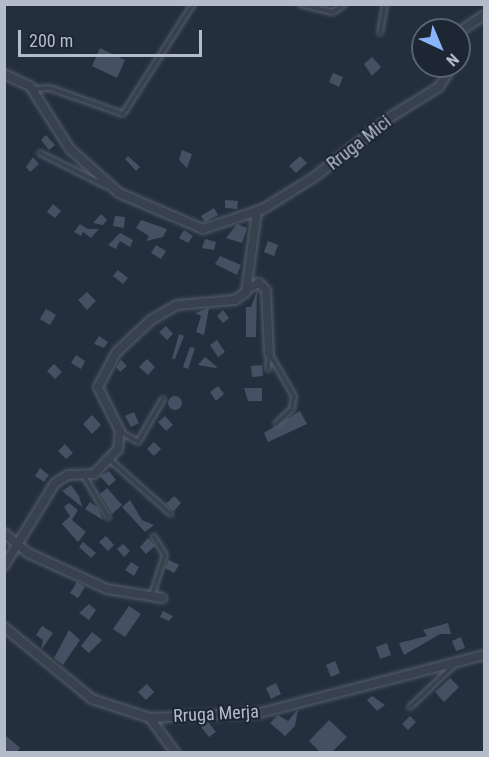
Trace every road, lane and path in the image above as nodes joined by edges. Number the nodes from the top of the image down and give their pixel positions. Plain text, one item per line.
1 (193, 4) edge
2 (300, 4) edge
3 (345, 4) edge
4 (385, 4) edge
5 (484, 15) edge
6 (471, 24) edge
7 (380, 33) dead end
8 (4, 74) edge
9 (445, 78) edge
10 (33, 89) junction
11 (40, 153) dead end
12 (119, 194) junction
13 (257, 212) junction
14 (249, 288) junction
15 (269, 353) junction
16 (268, 369) dead end
17 (163, 399) dead end
18 (276, 424) dead end
19 (120, 431) junction
20 (110, 460) junction
21 (83, 474) junction
22 (171, 514) dead end
23 (108, 517) dead end
24 (4, 533) edge
25 (153, 536) dead end
26 (18, 546) junction
27 (4, 566) edge
28 (152, 597) junction
29 (162, 598) dead end
30 (4, 627) edge
31 (484, 654) edge
32 (460, 659) junction
33 (410, 706) dead end
34 (150, 718) junction
35 (175, 753) edge

1 - 10 lane
2 - 3 lane
4 - 7 lane
5 - 6 street
8 - 10 street
9 - 13 street, Rruga Mici
10 - 12 street, Rruga Mici
11 - 12 lane
12 - 13 street, Rruga Mici
13 - 14 street
14 - 15 street
14 - 19 street
15 - 16 lane
15 - 18 lane
17 - 19 lane
19 - 20 street
20 - 21 street
20 - 22 lane
21 - 23 lane
21 - 26 street
24 - 26 street
25 - 28 lane
26 - 27 street
26 - 28 street
28 - 29 street
30 - 34 street, Rruga Merja
31 - 32 street, Rruga Merja
32 - 33 lane
32 - 34 street, Rruga Merja
34 - 35 street

